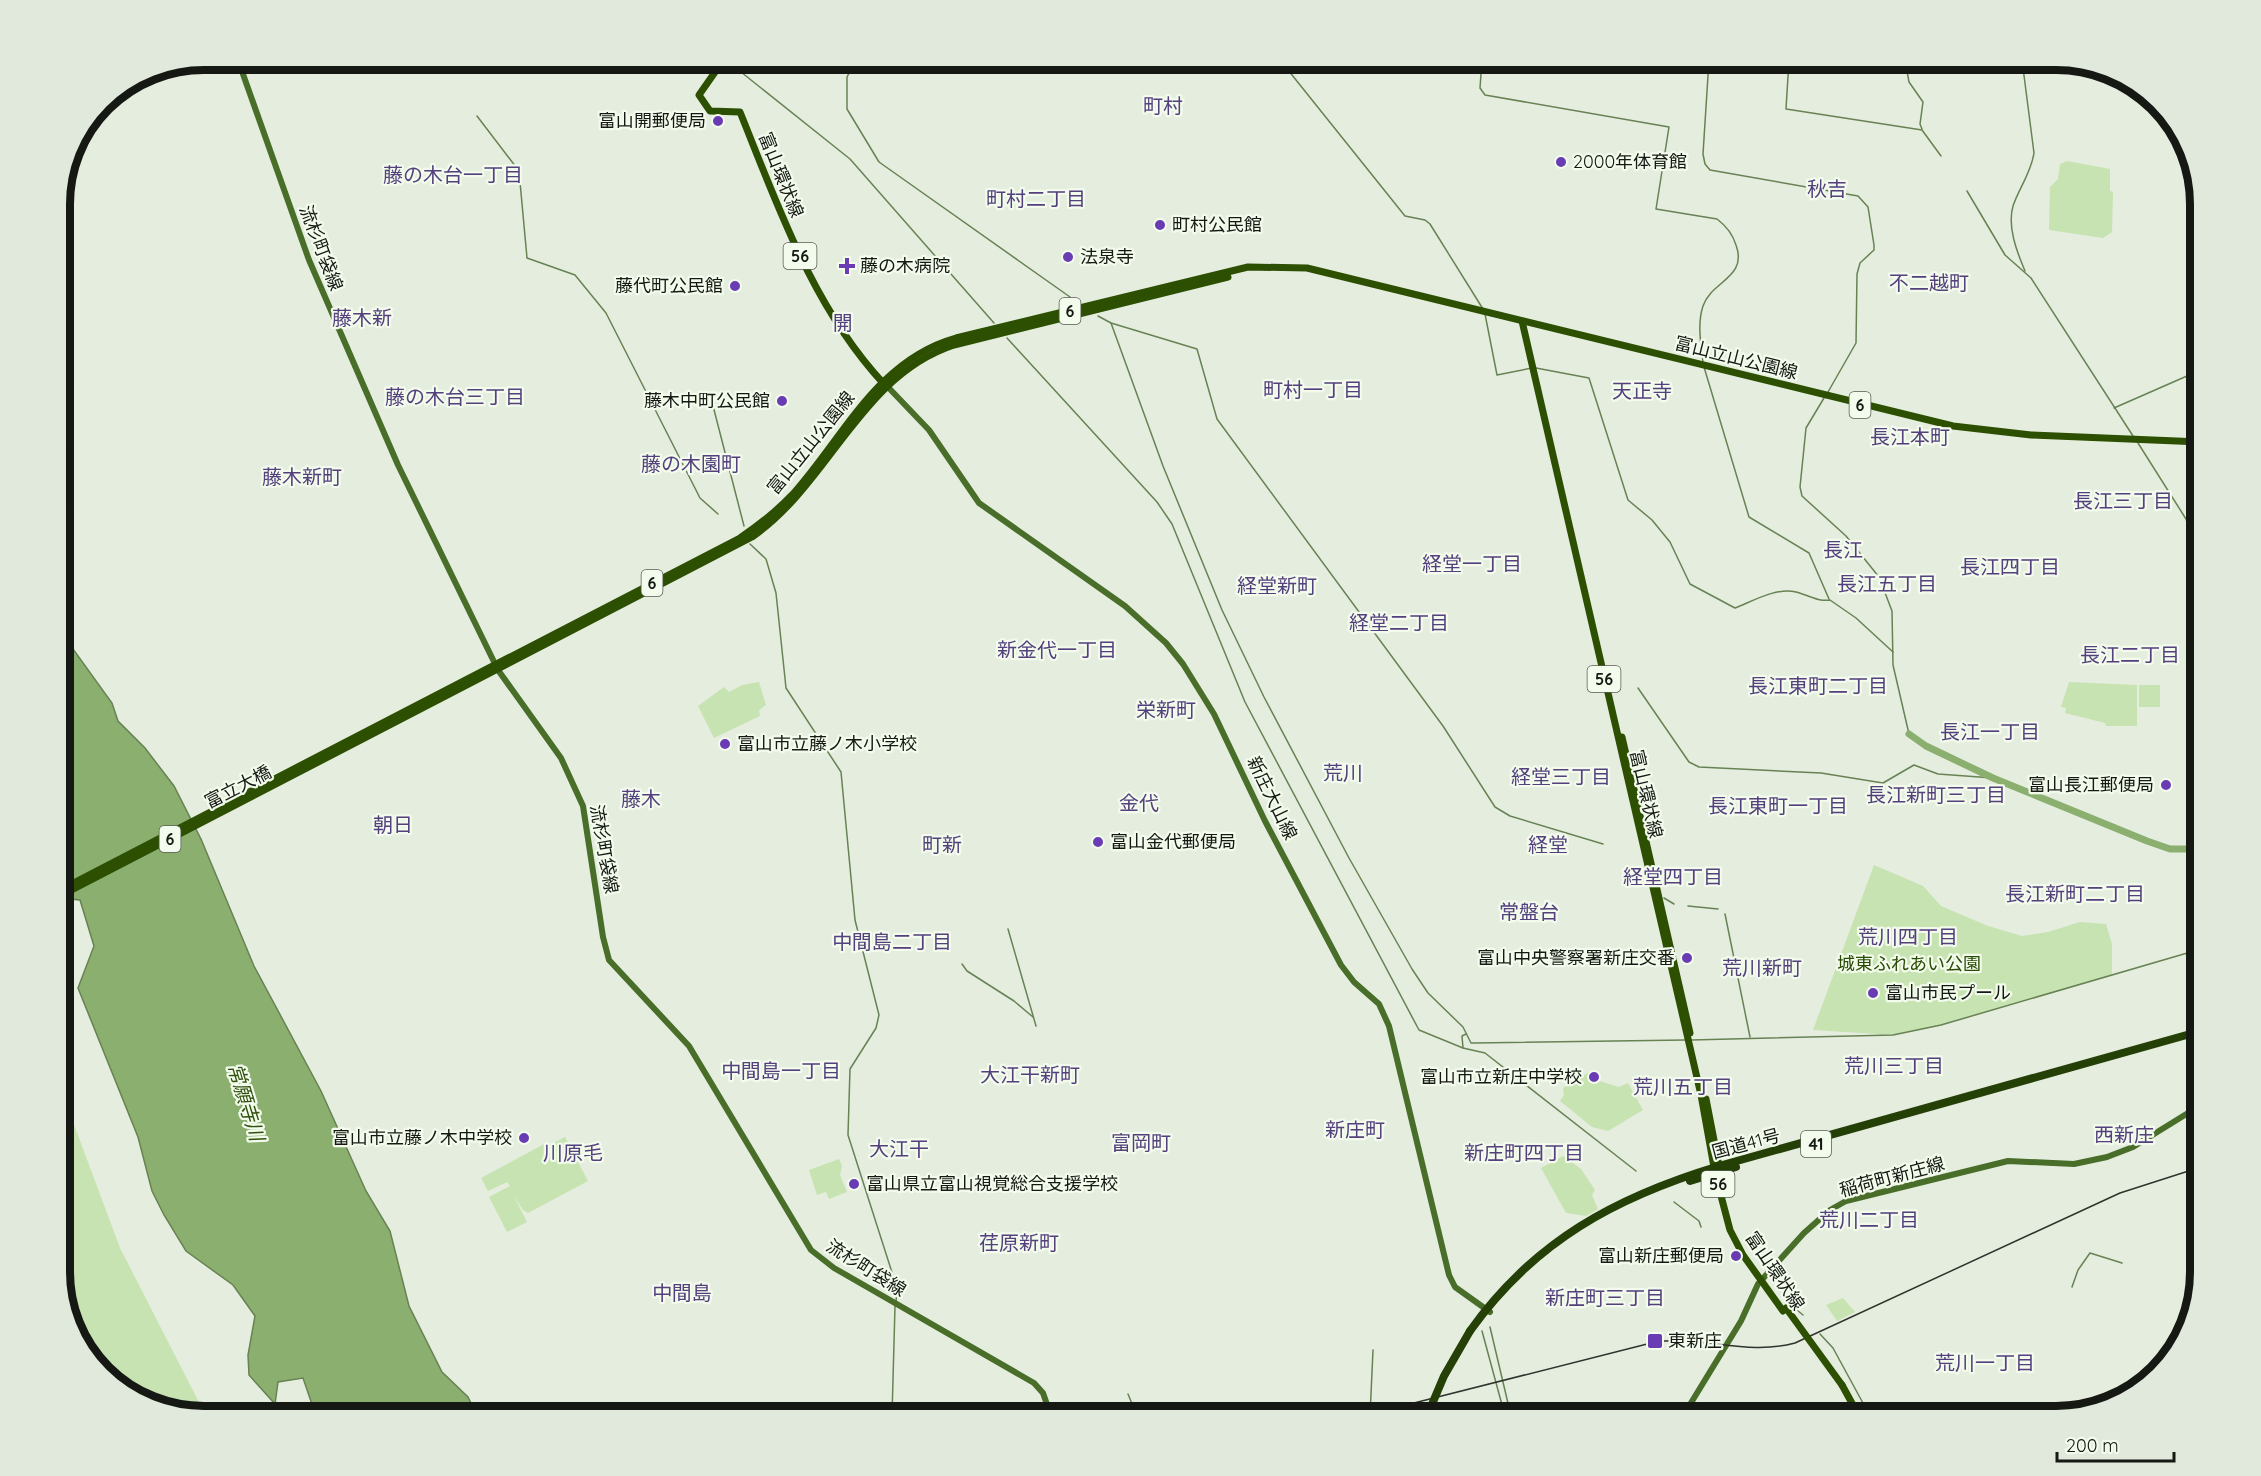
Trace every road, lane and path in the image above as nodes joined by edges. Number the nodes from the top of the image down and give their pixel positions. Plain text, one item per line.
1 (242, 71) edge
2 (716, 71) edge
3 (1524, 322) junction
4 (884, 383) junction
5 (2190, 442) edge
6 (496, 667) junction
7 (430, 705) joint
8 (371, 732) junction
9 (279, 780) junction
10 (71, 884) edge
11 (71, 890) edge
12 (2190, 1035) edge
13 (2190, 1112) edge
14 (1717, 1170) junction
15 (1762, 1279) junction
16 (1488, 1311) junction
17 (1840, 1387) junction
18 (1048, 1406) edge
19 (1433, 1406) edge
20 (1689, 1406) edge
21 (1849, 1406) edge
22 (1852, 1406) edge

1 - 6 main road, 流杉町袋線
2 - 4 main road, 富山環状線 / 56
3 - 4 main road, 富山立山公園線 / 6
3 - 5 main road, 富山立山公園線 / 6
3 - 14 main road, 富山環状線 / 56
4 - 6 main road, 富山立山公園線 / 6
4 - 16 main road, 新庄大山線
6 - 7 main road, 富山立山公園線 / 6
6 - 8 main road, 富山立山公園線 / 6
6 - 18 main road, 流杉町袋線
7 - 8 main road, 富立大橋 / 6
8 - 9 main road, 富立大橋 / 6
9 - 10 main road, 富立大橋 / 6
9 - 11 main road, 富立大橋 / 6
12 - 14 highway, 国道41号 / 41
13 - 15 main road, 稲荷町新庄線
14 - 15 main road, 富山環状線 / 56
14 - 16 highway, 国道41号 / 41
15 - 17 main road, 富山環状線 / 56, bridge
15 - 20 main road, 稲荷町新庄線
16 - 19 highway, 国道41号 / 41, bridge
17 - 21 main road, 富山環状線 / 56
17 - 22 main road, 富山環状線 / 56

